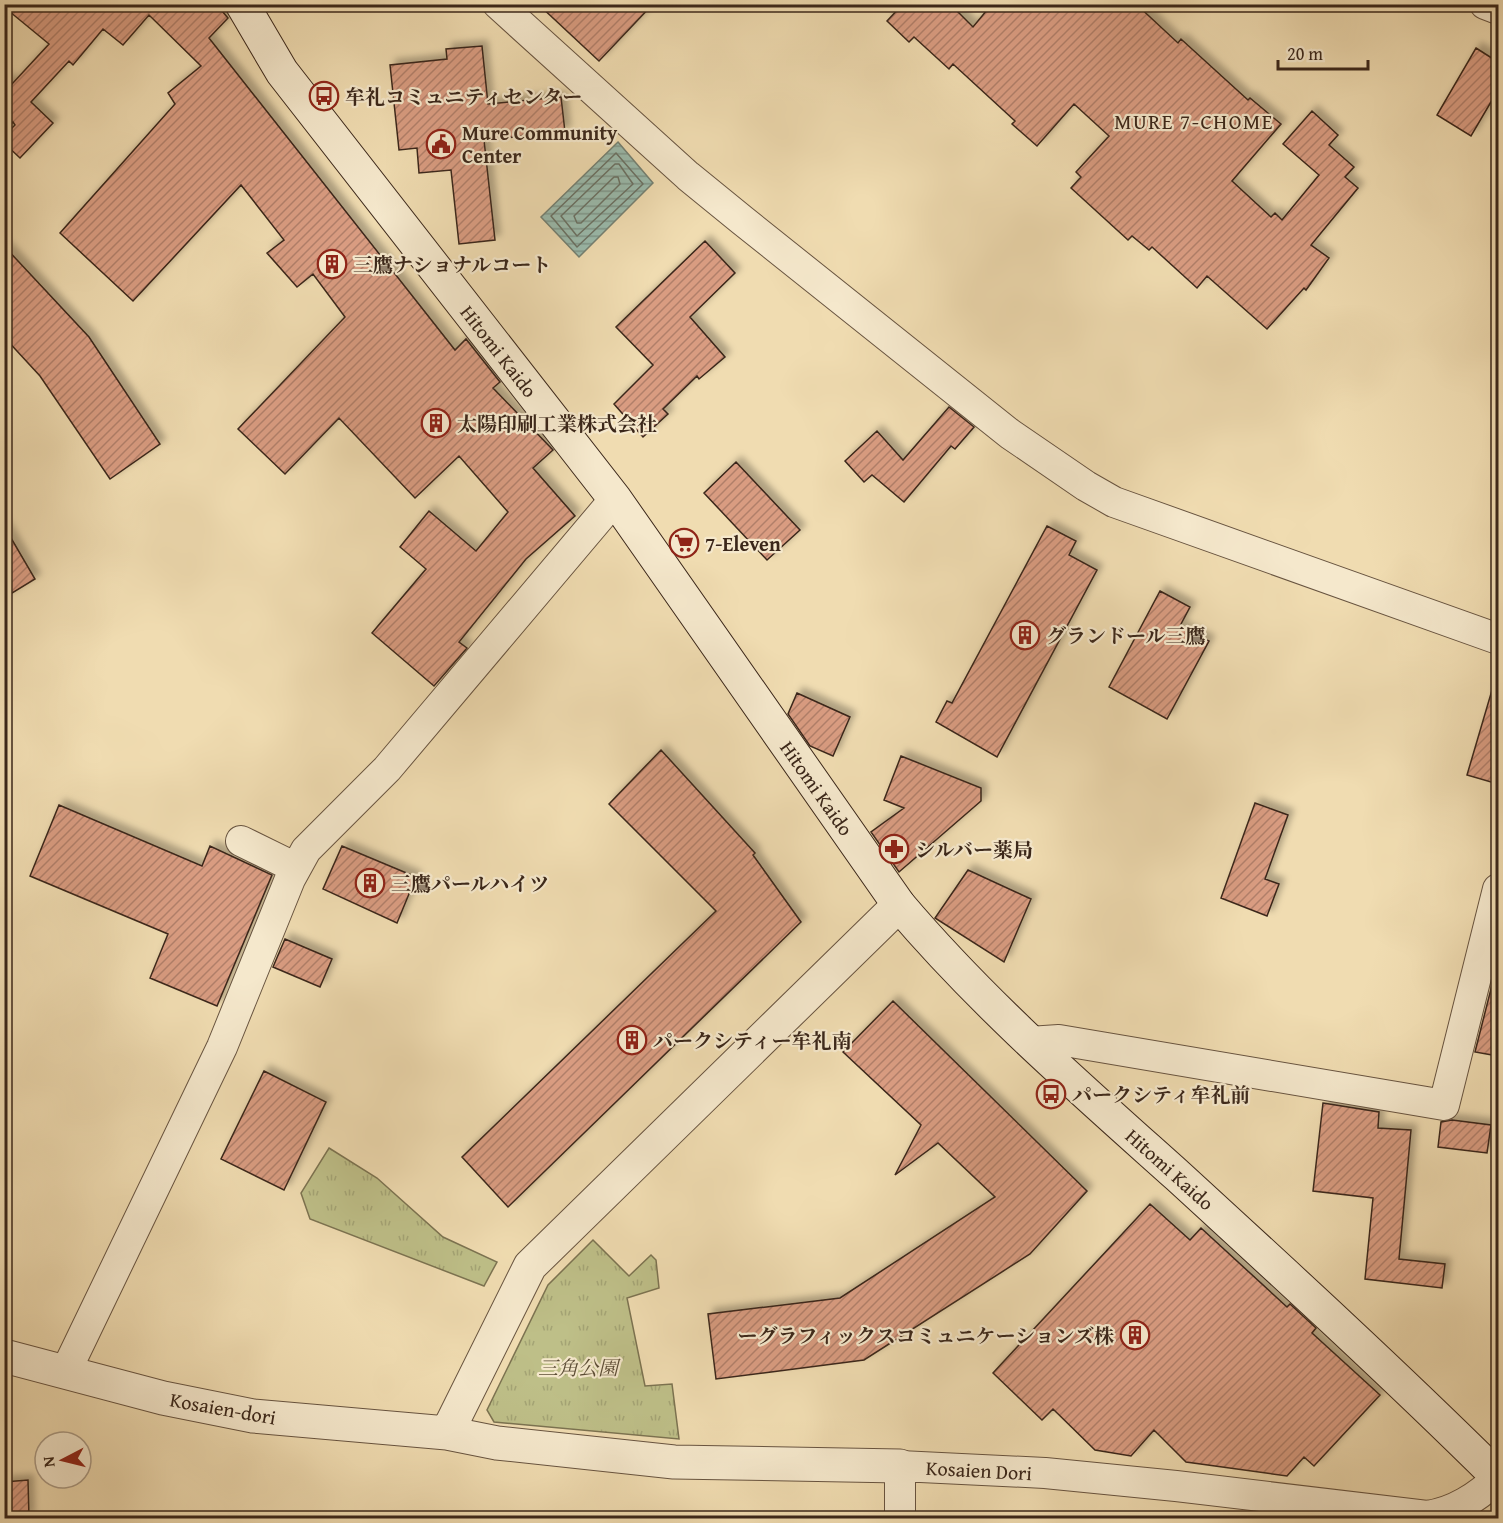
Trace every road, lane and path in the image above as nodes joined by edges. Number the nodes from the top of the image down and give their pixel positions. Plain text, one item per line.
1 (242, 4) edge
2 (498, 4) edge
3 (1485, 4) edge
4 (1498, 9) edge
5 (615, 500) junction
6 (1498, 639) edge
7 (241, 841) dead end
8 (296, 868) junction
9 (1498, 889) edge
10 (899, 904) junction
11 (1029, 1042) junction
12 (4, 1356) edge
13 (65, 1373) junction
14 (447, 1433) junction
15 (900, 1466) junction
16 (1498, 1478) edge
17 (900, 1518) edge

1 - 5 main road, Hitomi Kaido
2 - 6 street
3 - 4 street
5 - 8 street
5 - 10 main road, Hitomi Kaido
7 - 8 street
8 - 13 street
9 - 11 street
10 - 11 main road, Hitomi Kaido
10 - 14 main road
11 - 16 main road, Hitomi Kaido
12 - 13 main road, Kosaien-dori
13 - 14 main road, Kosaien-dori
14 - 15 main road, Kosaien Dori
15 - 16 street, Kosaien Dori
15 - 17 street

